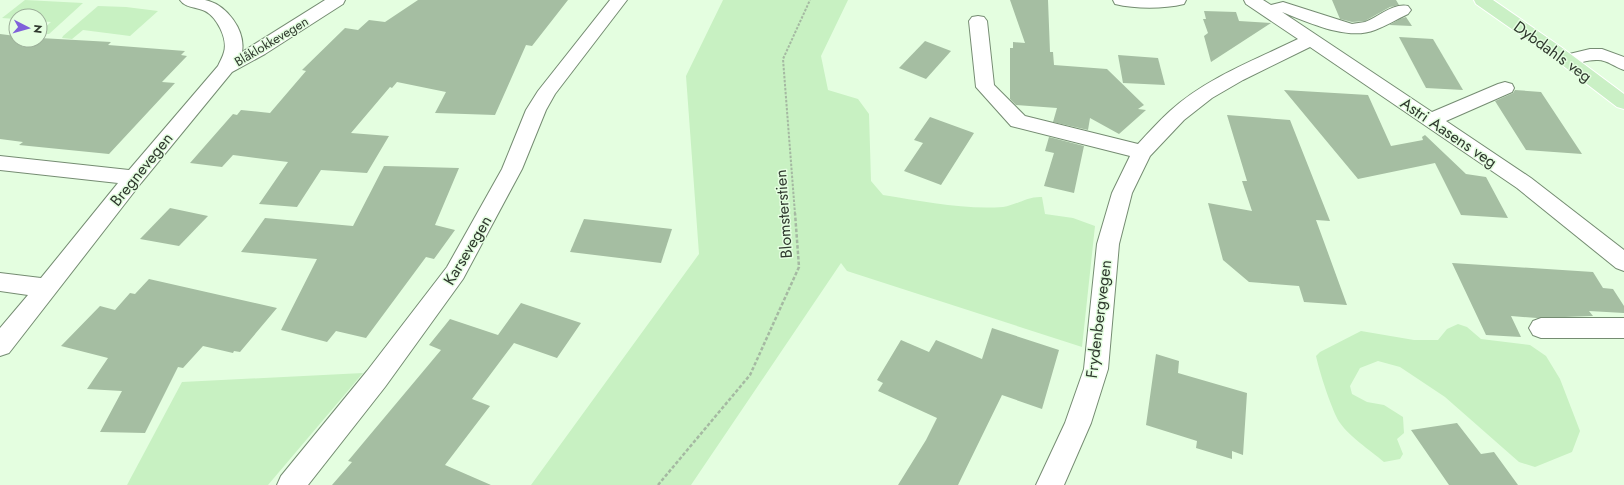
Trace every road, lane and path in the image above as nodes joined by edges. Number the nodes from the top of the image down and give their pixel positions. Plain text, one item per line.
1 (188, 0) edge
2 (337, 0) edge
3 (619, 0) edge
4 (810, 0) edge
5 (1121, 0) edge
6 (1178, 0) edge
7 (1252, 0) edge
8 (1482, 0) edge
9 (1269, 10) junction
10 (1402, 10) dead end
11 (978, 21) dead end
12 (1310, 40) junction
13 (1567, 60) junction
14 (1624, 64) edge
15 (226, 68) junction
16 (1505, 88) dead end
17 (1624, 102) edge
18 (1431, 120) junction
19 (1142, 152) junction
20 (0, 163) edge
21 (134, 178) junction
22 (1624, 262) edge
23 (0, 282) edge
24 (46, 288) junction
25 (1541, 328) dead end
26 (1624, 328) edge
27 (0, 346) edge
28 (291, 485) edge
29 (658, 485) edge
30 (1050, 485) edge

1 - 15 street, Bregnevegen
2 - 15 street, Blåklokkevegen
3 - 28 street, Karsevegen
4 - 29 path, Blomsterstien
5 - 6 street
7 - 9 street, Astri Aasens veg
8 - 13 main road, Dybdahls veg
9 - 10 street
9 - 12 street, Astri Aasens veg
11 - 19 street
12 - 18 street, Astri Aasens veg
12 - 19 street, Frydenbergvegen
13 - 14 street
13 - 17 main road, Dybdahls veg
15 - 21 street, Bregnevegen
16 - 18 street
18 - 22 street, Astri Aasens veg
19 - 30 street, Frydenbergvegen
20 - 21 street
21 - 24 street, Bregnevegen
23 - 24 street
24 - 27 street, Bregnevegen
25 - 26 street

